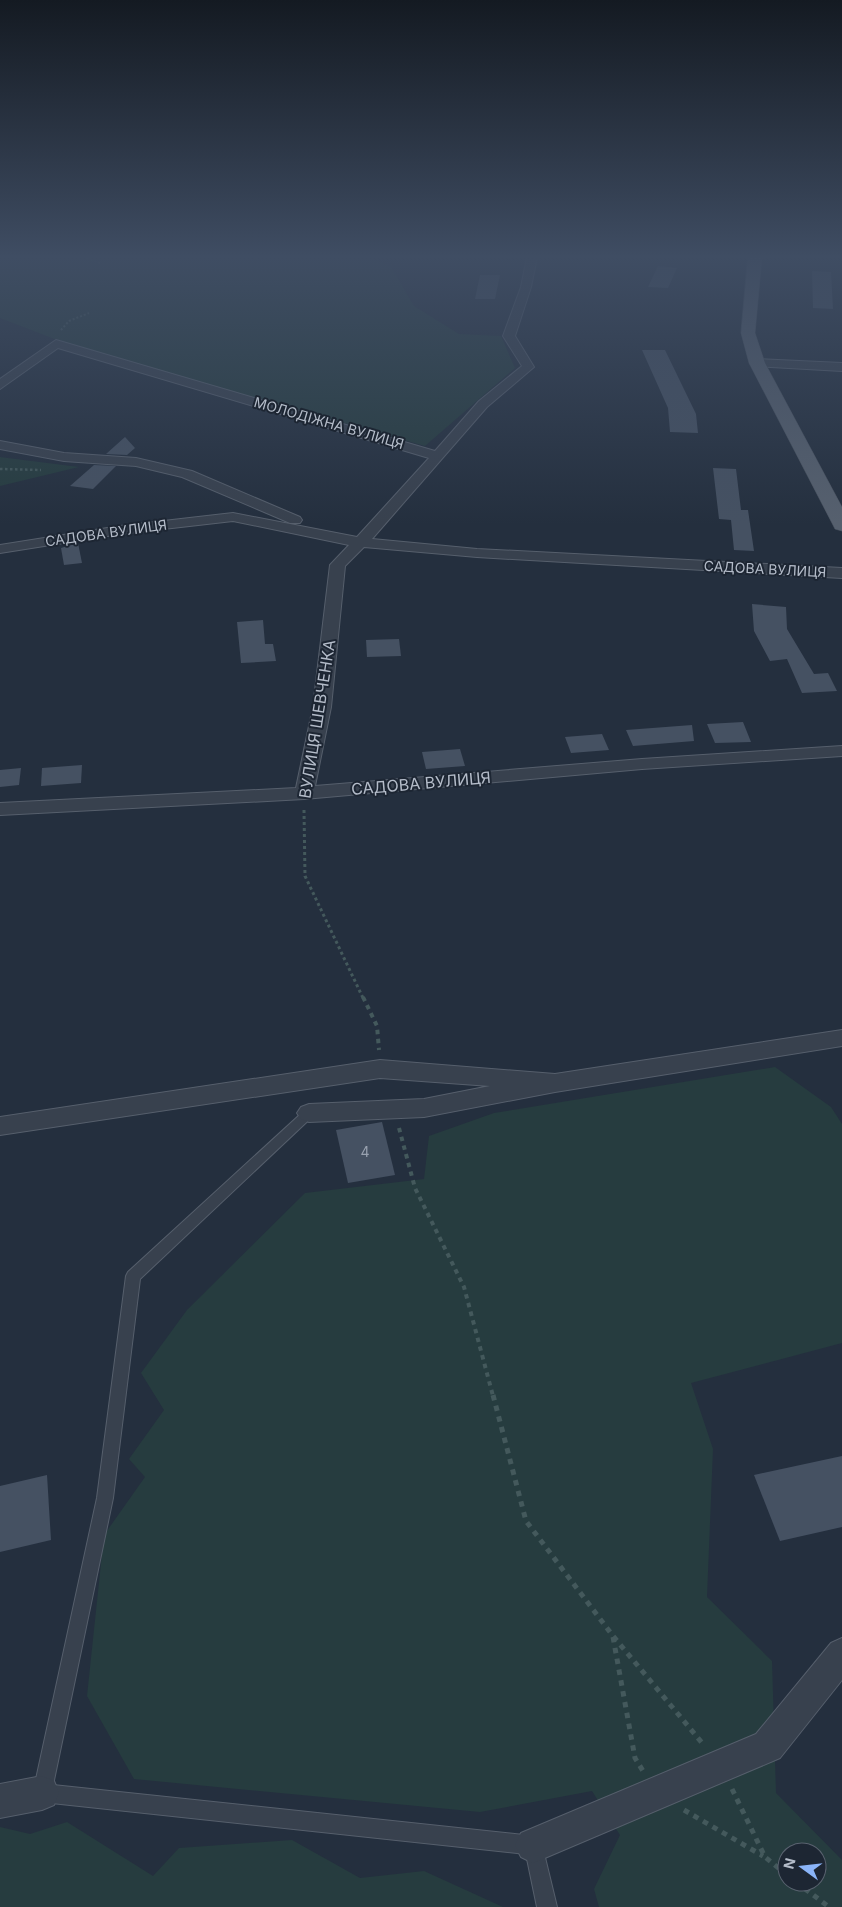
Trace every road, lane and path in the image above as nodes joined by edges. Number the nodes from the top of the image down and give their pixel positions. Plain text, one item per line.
1 (53, 346) edge
2 (63, 346) edge
3 (514, 346) edge
4 (752, 346) edge
5 (757, 363) junction
6 (842, 367) edge
7 (0, 385) edge
8 (0, 445) edge
9 (438, 456) junction
10 (253, 501) junction
11 (233, 517) junction
12 (842, 525) edge
13 (322, 534) junction
14 (359, 542) junction
15 (0, 549) edge
16 (842, 573) edge
17 (842, 751) edge
18 (304, 793) junction
19 (0, 809) edge
20 (842, 1038) edge
21 (380, 1069) junction
22 (555, 1083) junction
23 (394, 1109) junction
24 (309, 1113) joint
25 (0, 1126) edge
26 (842, 1654) edge
27 (721, 1766) junction
28 (42, 1793) junction
29 (0, 1801) edge
30 (533, 1845) junction
31 (777, 1867) edge
32 (809, 1892) edge
33 (547, 1907) edge
34 (829, 1907) edge

1 - 7 street
2 - 9 street, МОЛОДІЖНА ВУЛИЦЯ
3 - 9 street
4 - 5 main road
5 - 6 street
5 - 12 main road
8 - 10 street
9 - 14 street
10 - 11 street
10 - 13 street
11 - 13 street, САДОВА ВУЛИЦЯ
11 - 15 street, САДОВА ВУЛИЦЯ
13 - 14 street, САДОВА ВУЛИЦЯ
14 - 16 street, САДОВА ВУЛИЦЯ
14 - 18 street, ВУЛИЦЯ ШЕВЧЕНКА
17 - 18 street, САДОВА ВУЛИЦЯ
18 - 19 street, САДОВА ВУЛИЦЯ
18 - 21 path, ВУЛИЦЯ ШЕВЧЕНКА
20 - 22 street
21 - 22 street
21 - 25 street
22 - 23 street
23 - 24 street
23 - 27 path
24 - 28 lane
26 - 27 street
27 - 30 street
27 - 31 path
28 - 29 street
28 - 30 lane
30 - 33 lane
32 - 34 path

